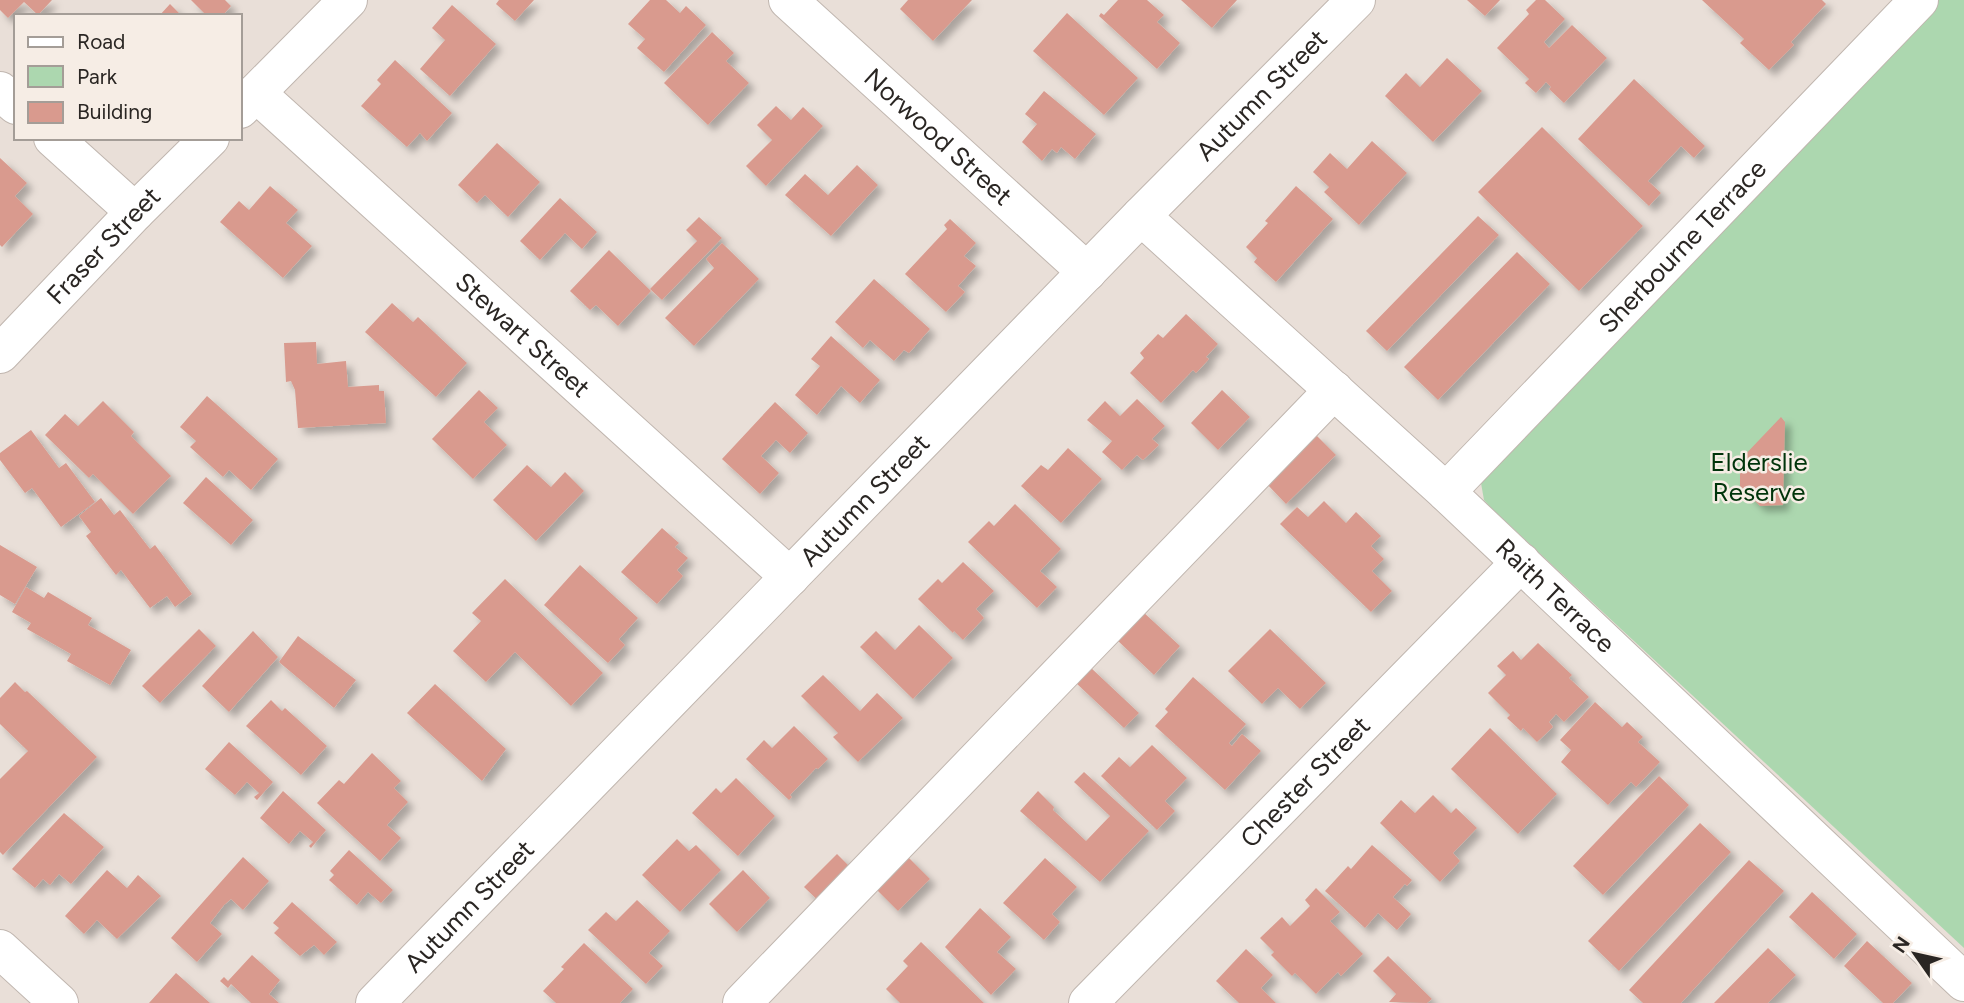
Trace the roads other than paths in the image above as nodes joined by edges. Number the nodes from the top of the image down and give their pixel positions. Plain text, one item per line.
1 (348, 0) edge
2 (788, 0) edge
3 (1356, 0) edge
4 (1919, 0) edge
5 (0, 91) edge
6 (248, 101) edge
7 (14, 103) edge
8 (55, 140) edge
9 (208, 140) edge
10 (135, 212) junction
11 (1141, 216) junction
12 (1087, 272) junction
13 (0, 354) edge
14 (1334, 390) junction
15 (1446, 492) junction
16 (1521, 562) junction
17 (790, 577) junction
18 (0, 949) edge
19 (1964, 982) edge
20 (59, 1003) edge
21 (375, 1003) edge
22 (742, 1003) edge
23 (1088, 1003) edge

1 - 6 street
2 - 12 street, Norwood Street
3 - 11 street, Autumn Street
4 - 15 street, Sherbourne Terrace
5 - 7 street
6 - 17 street, Stewart Street
8 - 10 street
9 - 10 street, Fraser Street
10 - 13 street, Fraser Street
11 - 12 street, Autumn Street
11 - 14 street, Raith Terrace
12 - 17 street, Autumn Street
14 - 15 street, Raith Terrace
14 - 22 street
15 - 16 street, Raith Terrace
16 - 19 street, Raith Terrace
16 - 23 street, Chester Street
17 - 21 street, Autumn Street
18 - 20 street

